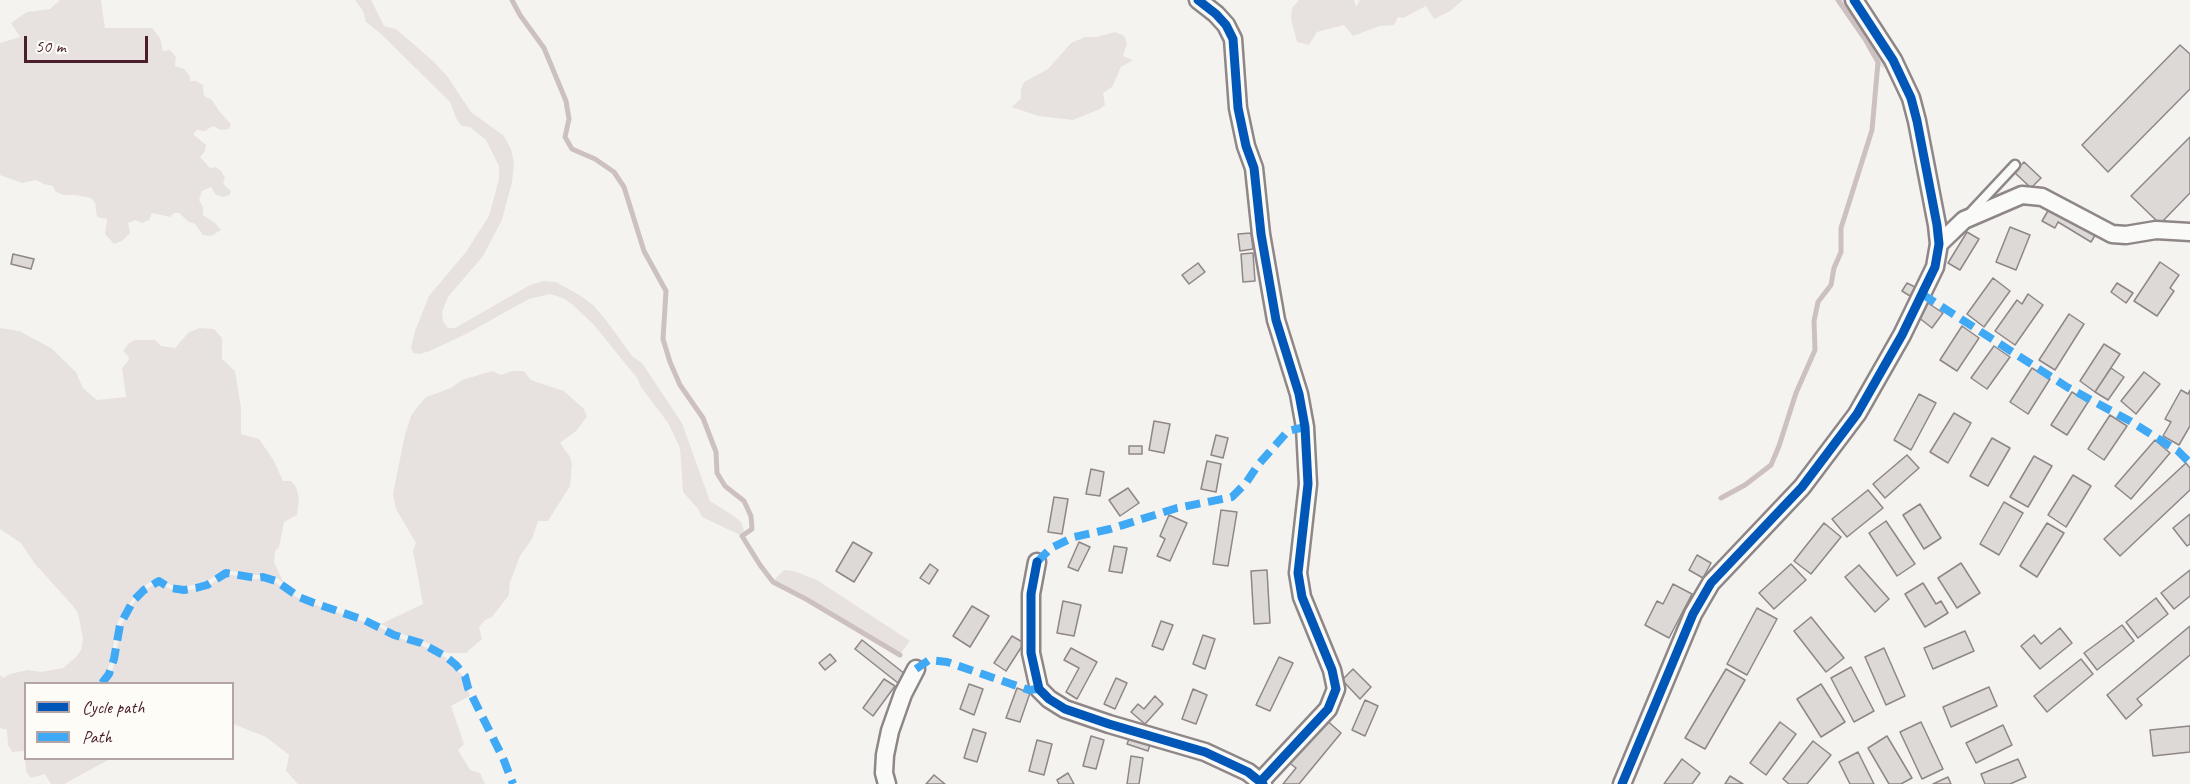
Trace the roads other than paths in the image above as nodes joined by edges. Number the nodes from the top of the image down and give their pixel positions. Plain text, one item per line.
1 (1198, 0) edge
2 (1854, 0) edge
3 (2015, 165) dead end
4 (1964, 220) junction
5 (2190, 232) edge
6 (1939, 244) junction
7 (1037, 562) dead end
8 (916, 669) dead end
9 (1261, 783) edge
10 (887, 784) edge
11 (1622, 784) edge

1 - 9 street
2 - 6 street
3 - 4 lane
4 - 5 street
4 - 6 street
6 - 11 street
7 - 9 street
8 - 10 street

